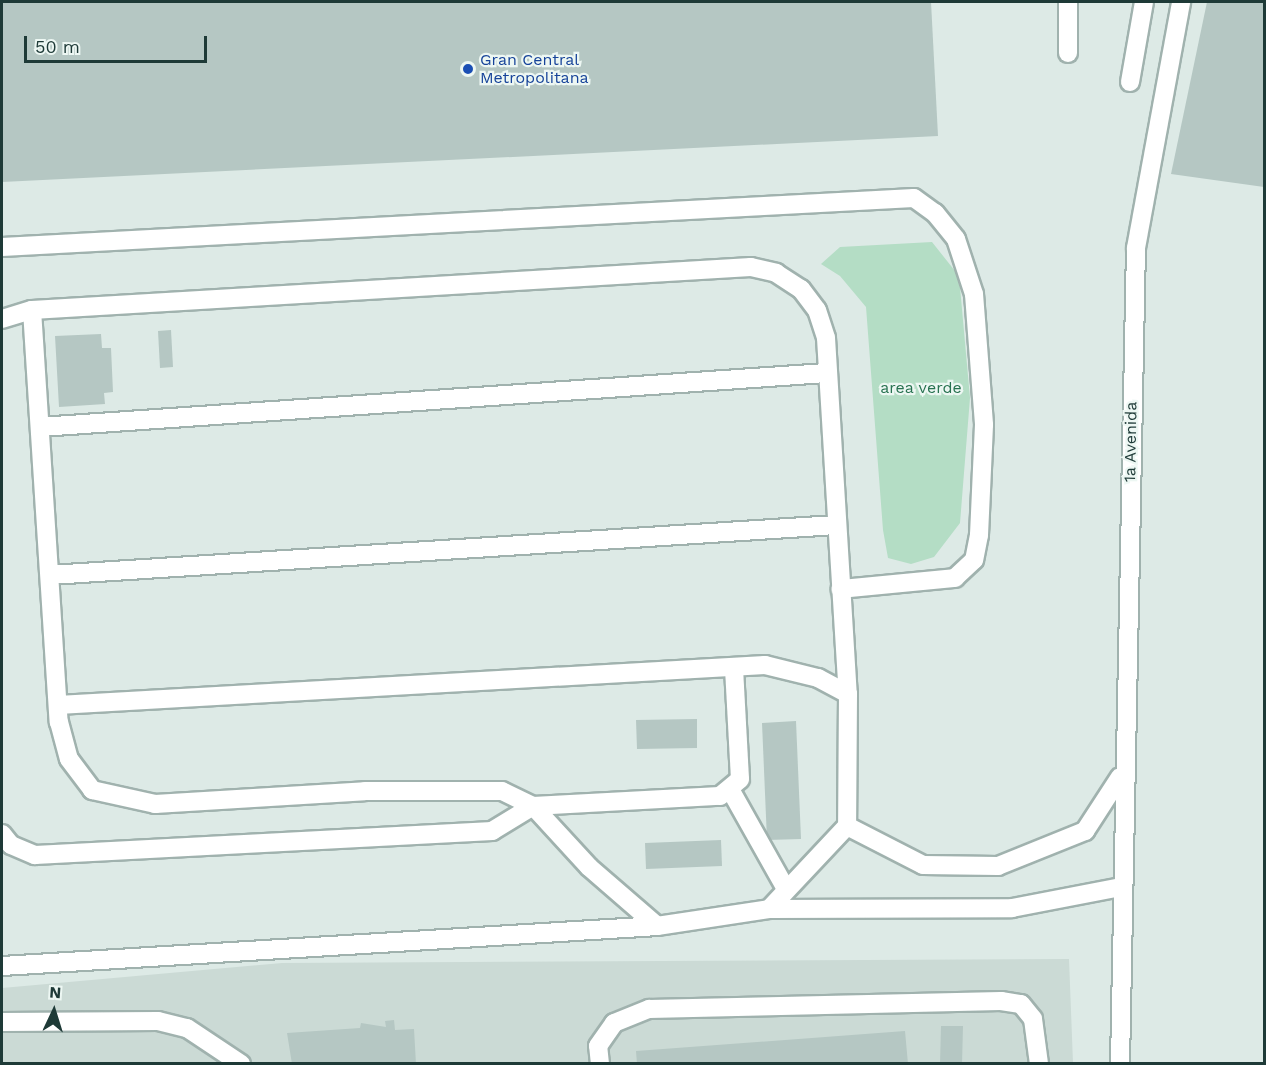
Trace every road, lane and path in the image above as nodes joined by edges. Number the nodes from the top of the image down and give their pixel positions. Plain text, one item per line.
1 (1068, 2) edge
2 (1143, 2) edge
3 (1181, 2) edge
4 (1068, 53) dead end
5 (1130, 82) dead end
6 (2, 247) edge
7 (33, 310) junction
8 (2, 319) edge
9 (827, 374) junction
10 (40, 427) junction
11 (836, 525) junction
12 (50, 575) junction
13 (841, 589) junction
14 (734, 667) junction
15 (848, 694) junction
16 (58, 705) junction
17 (1122, 773) junction
18 (731, 791) junction
19 (533, 806) junction
20 (847, 826) junction
21 (2, 834) edge
22 (1121, 887) junction
23 (786, 889) junction
24 (769, 909) junction
25 (657, 926) junction
26 (2, 966) edge
27 (2, 1022) edge
28 (241, 1064) edge
29 (600, 1064) edge
30 (1039, 1064) edge
31 (1120, 1064) edge

1 - 4 street
2 - 5 street
3 - 17 street, 1a Avenida
6 - 13 street
7 - 8 street
7 - 9 street
7 - 10 street
9 - 10 street
9 - 11 street
10 - 12 street
11 - 12 street
11 - 13 street
12 - 16 street
13 - 15 street
14 - 15 street
14 - 16 street
14 - 18 street
15 - 20 street
16 - 19 street
17 - 20 street
17 - 22 street, 1a Avenida
18 - 19 street
18 - 23 street
19 - 21 street
19 - 25 street
20 - 23 street
22 - 24 street
22 - 31 street, 1a Avenida
23 - 24 street
24 - 25 street
25 - 26 street
27 - 28 street
29 - 30 street

